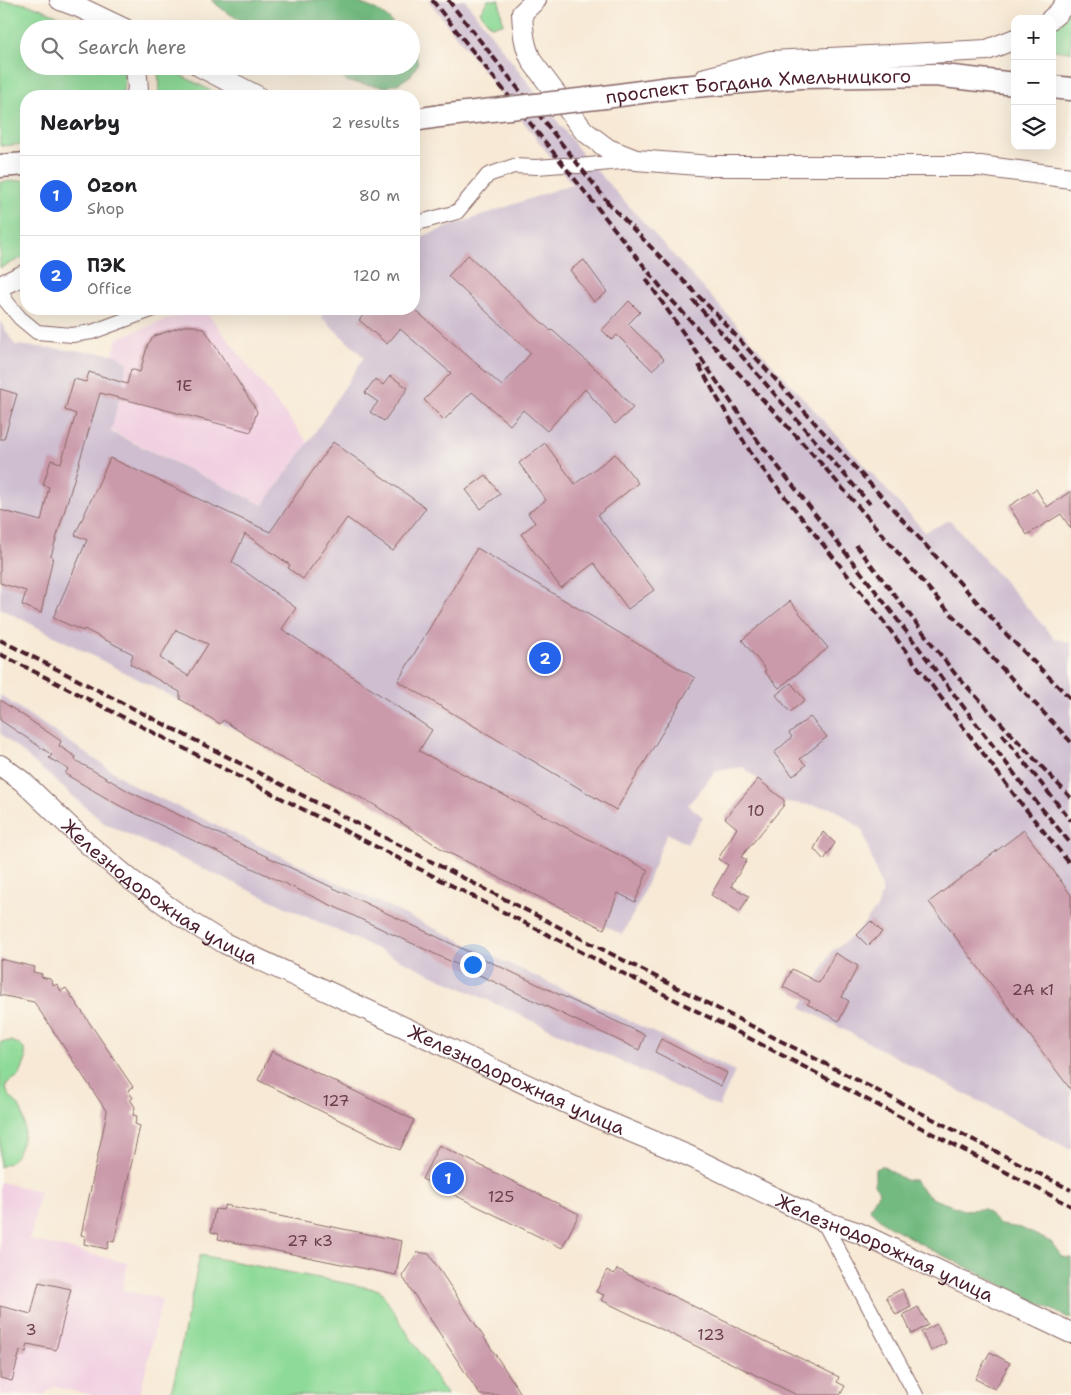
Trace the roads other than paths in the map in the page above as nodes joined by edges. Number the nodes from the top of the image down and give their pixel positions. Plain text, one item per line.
1 (60, 0) edge
2 (1068, 0) edge
3 (526, 4) edge
4 (81, 8) junction
5 (1056, 15) edge
6 (99, 20) edge
7 (106, 20) edge
8 (1011, 41) edge
9 (137, 75) edge
10 (216, 75) edge
11 (1011, 84) edge
12 (670, 88) junction
13 (1056, 88) edge
14 (1071, 89) edge
15 (138, 90) edge
16 (245, 90) edge
17 (420, 119) edge
18 (636, 160) junction
19 (20, 164) edge
20 (0, 166) edge
21 (1071, 178) edge
22 (420, 222) edge
23 (20, 277) edge
24 (0, 287) edge
25 (138, 315) edge
26 (0, 765) edge
27 (823, 1221) junction
28 (1071, 1333) edge
29 (916, 1395) edge

1 - 4 street
2 - 5 street
3 - 18 street
4 - 6 street
4 - 7 street
8 - 12 street
9 - 15 street
10 - 16 street
11 - 12 main road, проспект Богдана Хмельницкого
12 - 17 main road, проспект Богдана Хмельницкого, bridge
13 - 14 main road
18 - 21 street
18 - 22 street
19 - 20 main road
23 - 24 street
24 - 25 street
26 - 27 street, Железнодорожная улица
27 - 28 street, Железнодорожная улица
27 - 29 street

